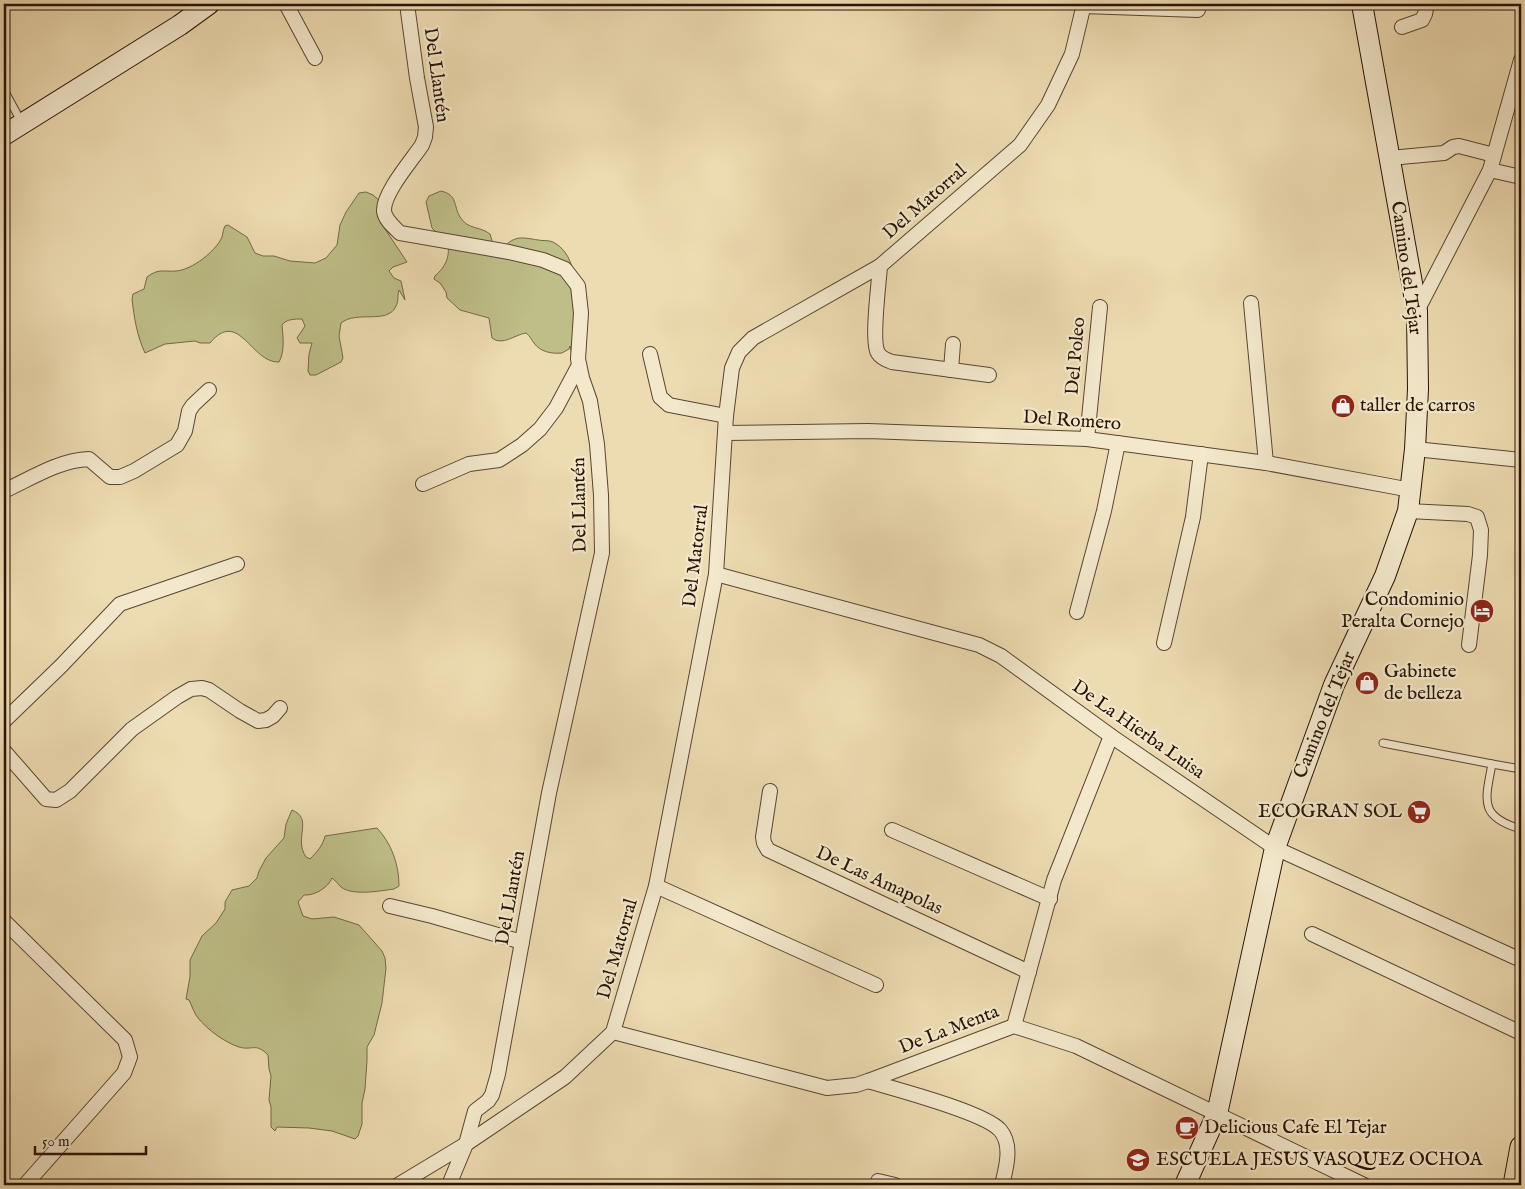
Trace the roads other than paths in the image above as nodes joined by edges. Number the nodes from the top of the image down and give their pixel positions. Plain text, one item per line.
1 (209, 4) edge
2 (286, 4) edge
3 (408, 4) edge
4 (1362, 4) edge
5 (1427, 4) edge
6 (1084, 5) edge
7 (1198, 10) dead end
8 (1402, 27) dead end
9 (316, 58) dead end
10 (1521, 60) edge
11 (4, 90) edge
12 (22, 123) junction
13 (4, 135) edge
14 (1494, 155) junction
15 (1390, 158) junction
16 (1490, 170) junction
17 (1521, 177) edge
18 (880, 266) junction
19 (1251, 302) dead end
20 (1100, 306) dead end
21 (1416, 311) junction
22 (953, 344) dead end
23 (650, 354) dead end
24 (579, 365) junction
25 (951, 370) junction
26 (989, 375) dead end
27 (209, 390) dead end
28 (726, 416) junction
29 (726, 433) junction
30 (1087, 438) junction
31 (1118, 443) junction
32 (1414, 449) junction
33 (1201, 454) junction
34 (1521, 460) edge
35 (1266, 463) junction
36 (423, 484) dead end
37 (1411, 490) junction
38 (4, 491) edge
39 (1408, 510) junction
40 (237, 564) dead end
41 (716, 574) junction
42 (1077, 612) dead end
43 (1164, 643) dead end
44 (1469, 645) dead end
45 (280, 708) dead end
46 (4, 721) edge
47 (1111, 736) junction
48 (1383, 743) dead end
49 (4, 751) edge
50 (1492, 764) junction
51 (1521, 769) edge
52 (770, 791) dead end
53 (1521, 829) edge
54 (892, 830) dead end
55 (1275, 848) junction
56 (656, 886) junction
57 (1050, 899) junction
58 (390, 906) dead end
59 (4, 921) edge
60 (1312, 934) dead end
61 (522, 942) junction
62 (1521, 960) edge
63 (1029, 972) junction
64 (876, 985) dead end
65 (1014, 1026) junction
66 (613, 1032) junction
67 (1521, 1033) edge
68 (868, 1081) junction
69 (1217, 1114) junction
70 (466, 1144) junction
71 (1521, 1147) edge
72 (878, 1181) dead end
73 (25, 1185) edge
74 (398, 1185) edge
75 (449, 1185) edge
76 (895, 1185) edge
77 (1002, 1185) edge
78 (1185, 1185) edge
79 (1364, 1185) edge
80 (1514, 1185) edge

1 - 12 street
2 - 9 street
3 - 24 street, Del Llantén
4 - 15 street, Camino del Tejar
5 - 8 street
6 - 7 street
6 - 18 street, Del Matorral
10 - 14 street
11 - 12 lane
12 - 13 street
14 - 15 street
14 - 16 street
15 - 21 street, Camino del Tejar
16 - 17 street
16 - 21 street
18 - 25 street
18 - 28 street, Del Matorral
19 - 35 street
20 - 30 street, Del Poleo
21 - 32 street, Camino del Tejar
22 - 25 street
23 - 28 street
24 - 36 street
24 - 61 street, Del Llantén
25 - 26 street
27 - 38 street
28 - 29 street, Del Matorral
29 - 30 street, Del Romero
29 - 41 street, Del Matorral
30 - 31 street, Del Romero
31 - 33 street, Del Romero
31 - 42 street
32 - 34 street
32 - 37 street, Camino del Tejar
33 - 35 street, Del Romero
33 - 43 street
35 - 37 street, Del Romero
37 - 39 street, Camino del Tejar
39 - 44 street
39 - 55 street, Camino del Tejar
40 - 46 street
41 - 47 street, De La Hierba Luisa
41 - 56 street, Del Matorral
45 - 49 street
47 - 55 street, De La Hierba Luisa
47 - 57 street
48 - 50 lane
50 - 51 lane
50 - 53 lane
52 - 63 street, De Las Amapolas
54 - 57 street
55 - 62 street, De La Hierba Luisa
55 - 69 street, Camino del Tejar
56 - 64 street
56 - 66 street, Del Matorral
57 - 63 street
58 - 61 street
59 - 73 street
60 - 67 street
61 - 70 street, Del Llantén
63 - 65 street
65 - 68 street, De La Menta
65 - 69 street, De La Menta
66 - 68 street, De La Menta
66 - 70 street, Del Matorral
68 - 77 street
69 - 78 street, Camino del Tejar
69 - 79 street, De La Menta
70 - 74 street, Del Matorral
70 - 75 street
71 - 80 main road
72 - 76 street

